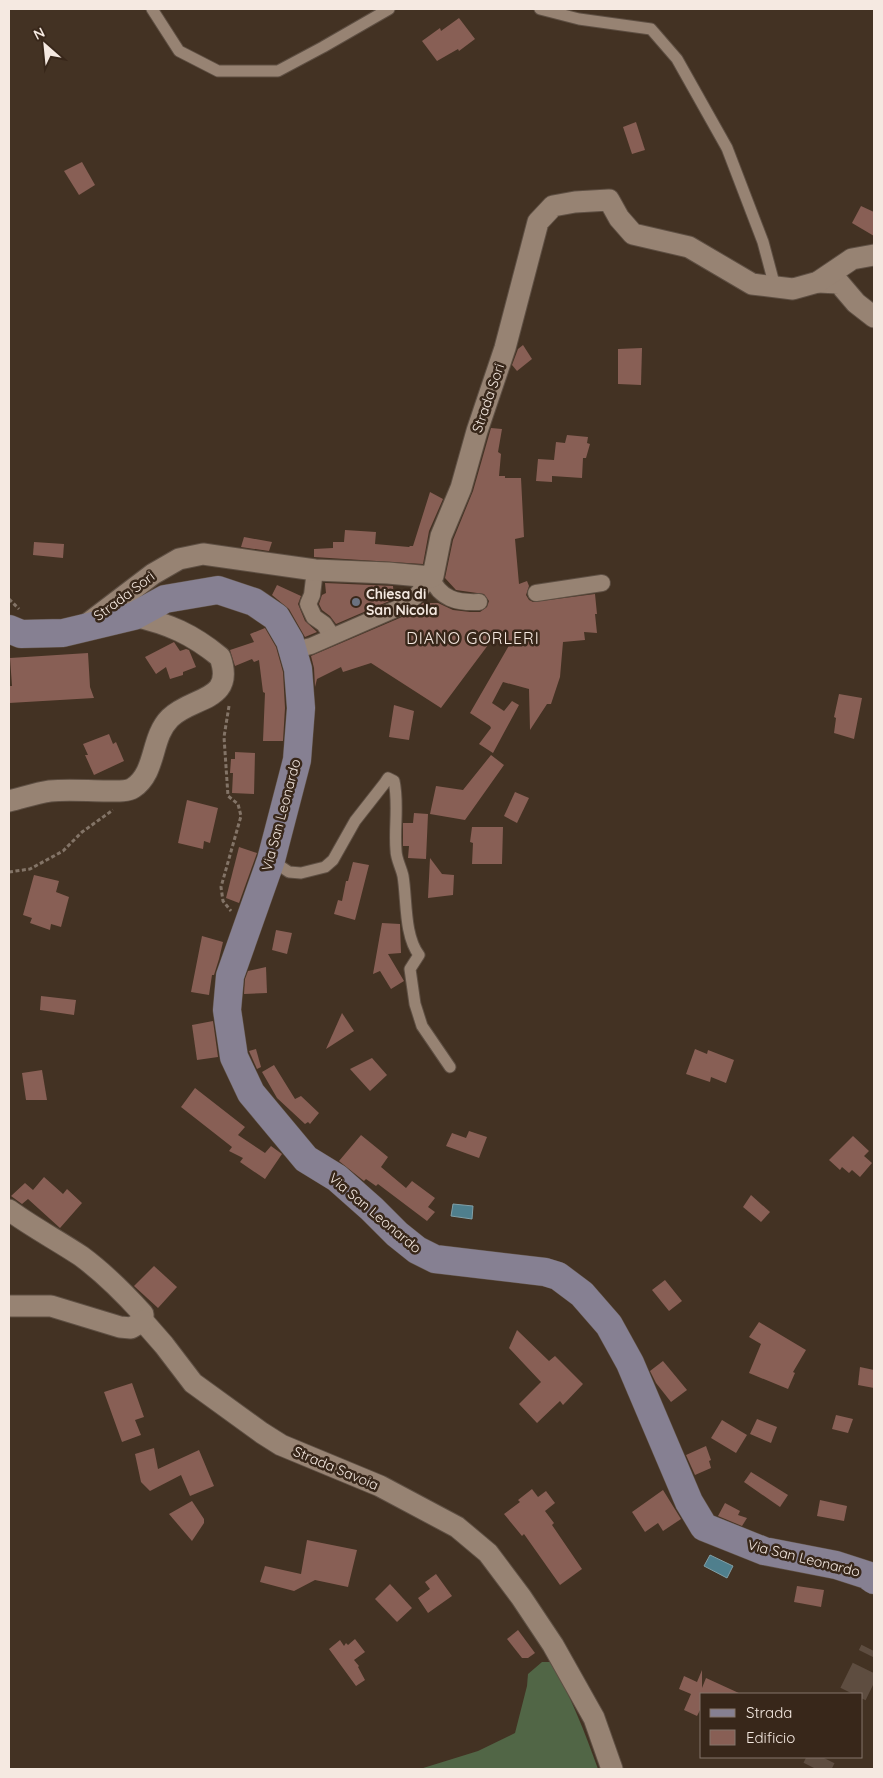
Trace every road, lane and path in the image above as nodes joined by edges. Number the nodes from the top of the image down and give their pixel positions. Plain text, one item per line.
1 (152, 9) edge
2 (389, 9) edge
3 (540, 9) edge
4 (874, 255) edge
5 (818, 282) junction
6 (775, 287) junction
7 (874, 317) edge
8 (315, 570) junction
9 (431, 577) junction
10 (602, 583) dead end
11 (536, 593) dead end
12 (479, 602) dead end
13 (134, 616) junction
14 (9, 629) edge
15 (80, 629) junction
16 (332, 636) junction
17 (290, 641) junction
18 (220, 687) junction
19 (120, 791) junction
20 (9, 802) edge
21 (271, 860) junction
22 (9, 872) edge
23 (246, 932) junction
24 (450, 1067) dead end
25 (9, 1210) edge
26 (9, 1306) edge
27 (143, 1321) junction
28 (874, 1580) edge
29 (612, 1769) edge

1 - 2 lane
3 - 6 lane
4 - 5 street, Strada Sori
5 - 6 street, Strada Sori
5 - 7 street
6 - 9 street, Strada Sori
8 - 9 street, Strada Sori
8 - 15 street, Strada Sori
8 - 16 street
9 - 12 street
9 - 16 street
10 - 11 street
13 - 15 main road, Via San Leonardo
13 - 17 main road, Via San Leonardo
13 - 18 street
14 - 15 main road, Via San Leonardo
16 - 17 street
17 - 21 main road, Via San Leonardo
18 - 19 street
18 - 23 path
19 - 20 street
19 - 22 path
21 - 23 main road, Via San Leonardo
21 - 24 lane
23 - 28 main road, Via San Leonardo
25 - 27 street, Strada Savoia
26 - 27 street
27 - 29 street, Strada Savoia

